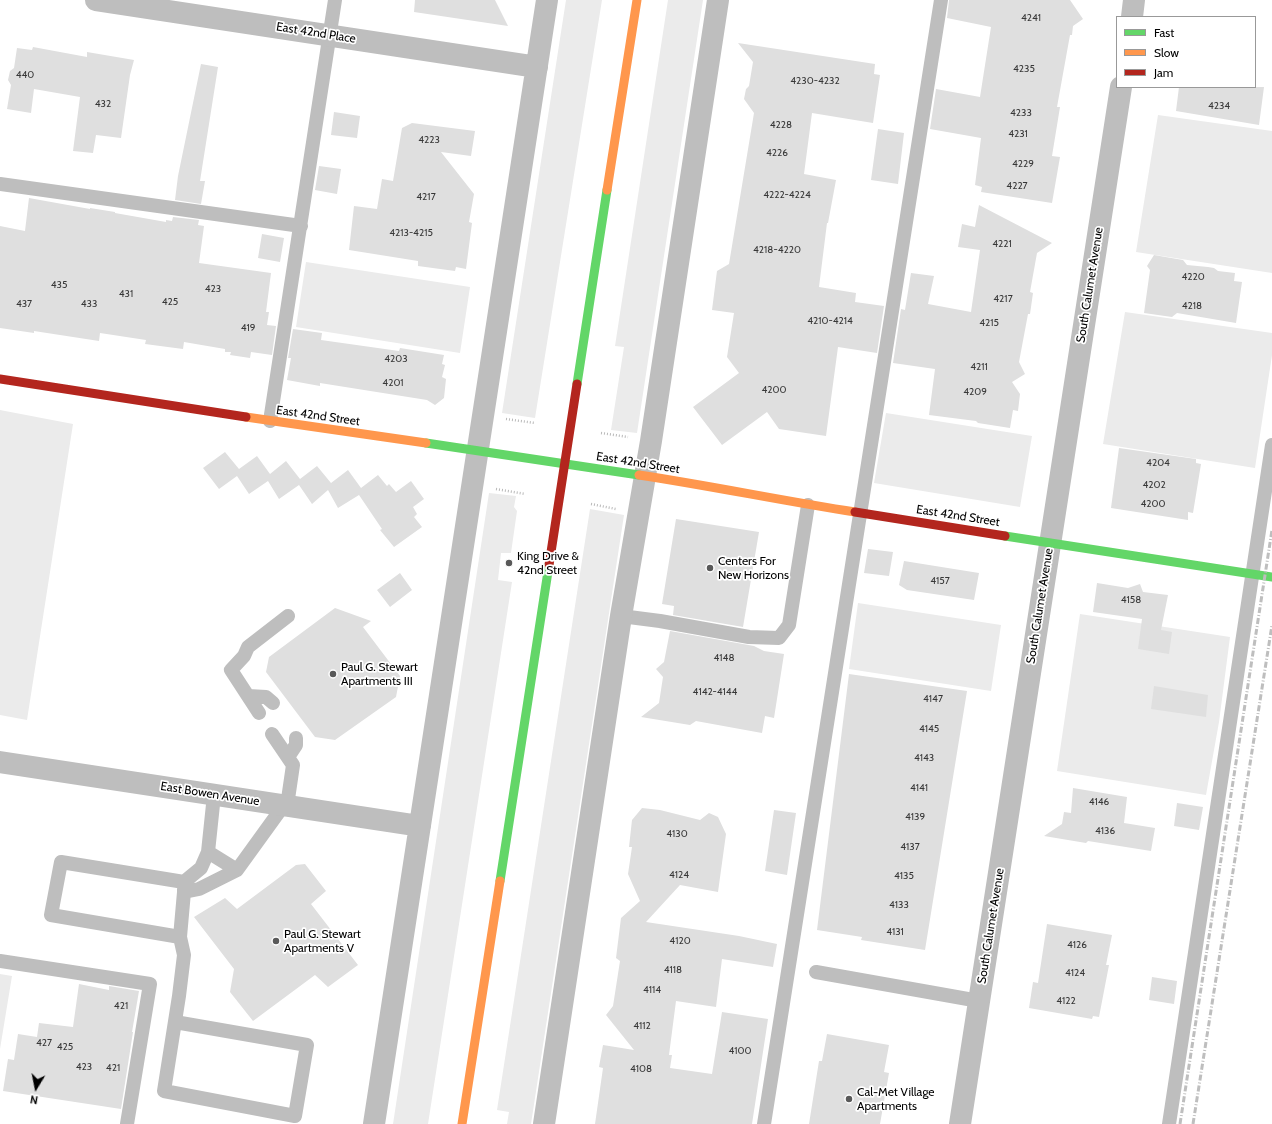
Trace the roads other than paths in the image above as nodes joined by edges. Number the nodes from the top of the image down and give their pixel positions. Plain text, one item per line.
1 (96, 0) edge
2 (335, 0) edge
3 (547, 0) edge
4 (637, 0) edge
5 (718, 0) edge
6 (941, 0) edge
7 (1134, 0) edge
8 (1132, 16) edge
9 (330, 36) junction
10 (537, 67) junction
11 (1121, 88) edge
12 (0, 184) edge
13 (301, 226) junction
14 (0, 379) edge
15 (270, 421) junction
16 (1272, 445) edge
17 (478, 450) junction
18 (565, 464) junction
19 (645, 476) junction
20 (808, 505) junction
21 (861, 513) junction
22 (1050, 542) junction
23 (1252, 574) junction
24 (1272, 577) edge
25 (288, 616) dead end
26 (621, 616) junction
27 (248, 696) junction
28 (273, 703) dead end
29 (259, 713) dead end
30 (272, 734) dead end
31 (296, 738) dead end
32 (288, 757) junction
33 (0, 762) edge
34 (214, 795) junction
35 (286, 806) junction
36 (420, 826) junction
37 (208, 852) junction
38 (237, 870) junction
39 (184, 887) junction
40 (180, 937) junction
41 (0, 961) edge
42 (816, 972) dead end
43 (979, 1001) junction
44 (175, 1022) junction
45 (127, 1124) edge
46 (374, 1124) edge
47 (462, 1124) edge
48 (544, 1124) edge
49 (764, 1124) edge
50 (960, 1124) edge
51 (1169, 1124) edge

1 - 9 street, East 42nd Place
2 - 9 lane
3 - 10 street
4 - 18 street
5 - 19 street
6 - 21 lane
7 - 8 street
9 - 10 street, East 42nd Place
9 - 13 lane
10 - 17 street
11 - 22 street, South Calumet Avenue
12 - 13 lane
13 - 15 lane
14 - 15 street, East 42nd Street
15 - 17 street, East 42nd Street
16 - 23 lane
17 - 18 street, East 42nd Street
17 - 36 street
18 - 19 street, East 42nd Street
18 - 47 street
19 - 20 street, East 42nd Street
19 - 26 street
20 - 21 street, East 42nd Street
20 - 26 lane
21 - 22 street, East 42nd Street
21 - 49 lane
22 - 23 street, East 42nd Street
22 - 43 street, South Calumet Avenue
23 - 24 street, East 42nd Street
23 - 51 lane
25 - 27 lane
26 - 48 street
27 - 28 lane
27 - 29 lane
30 - 32 lane
31 - 32 lane
32 - 35 lane
33 - 34 street, East Bowen Avenue
34 - 35 street, East Bowen Avenue
34 - 37 lane
35 - 36 street, East Bowen Avenue
35 - 38 lane
36 - 46 street
37 - 38 lane
37 - 39 lane
38 - 39 lane
39 - 40 lane
39 - 40 lane
40 - 44 lane
41 - 45 lane
42 - 43 lane
43 - 50 street, South Calumet Avenue
44 - 44 lane

